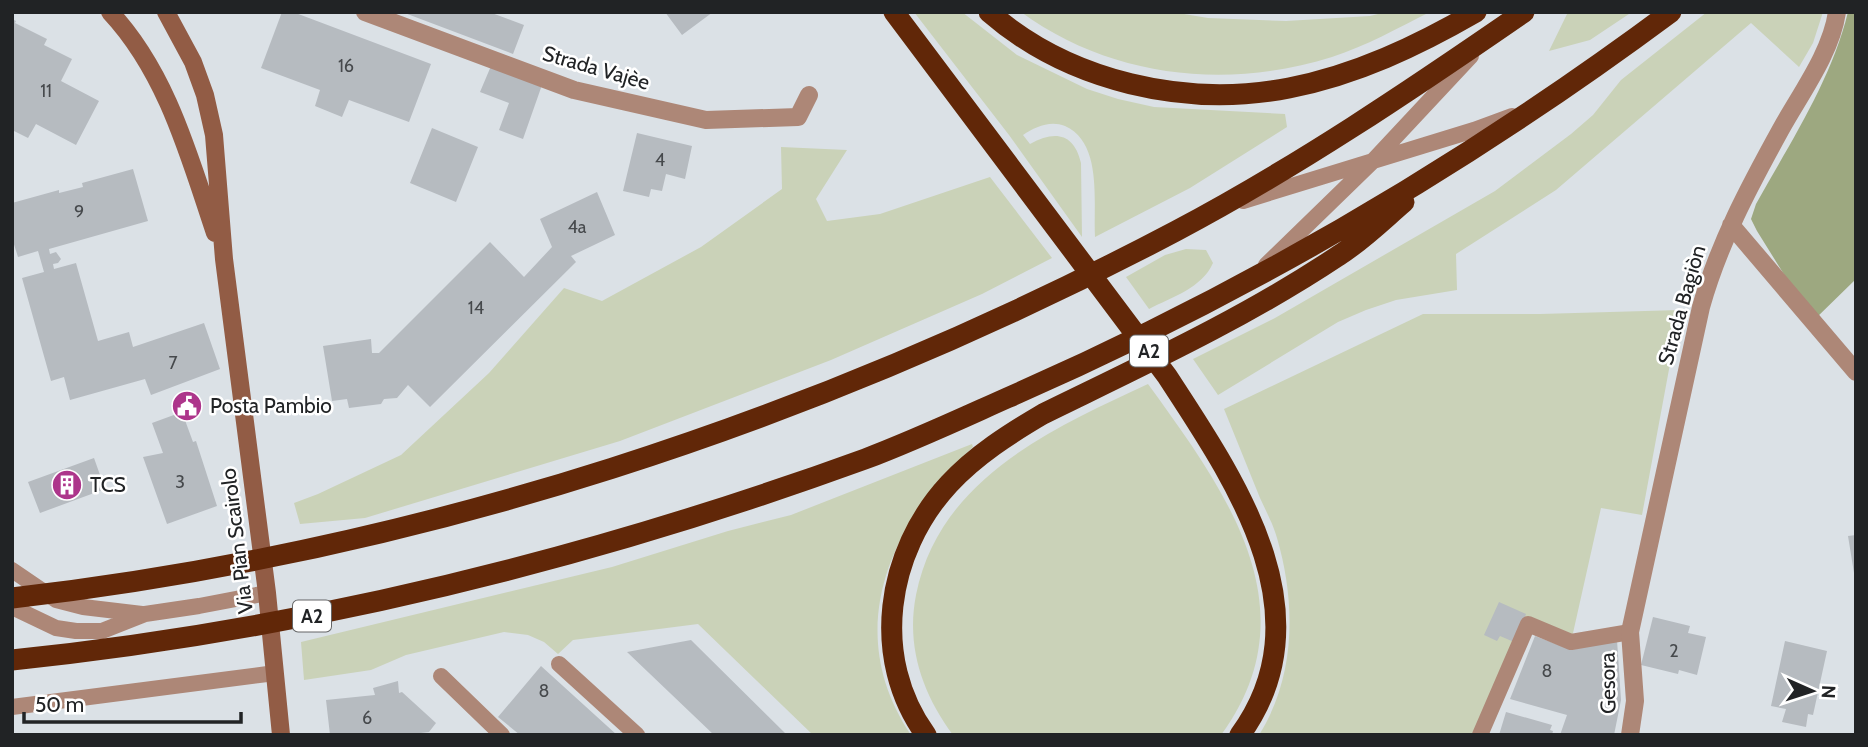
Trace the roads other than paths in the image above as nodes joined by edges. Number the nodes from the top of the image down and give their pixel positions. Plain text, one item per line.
1 (110, 12) edge
2 (166, 12) edge
3 (365, 12) edge
4 (894, 12) edge
5 (989, 12) edge
6 (1476, 12) edge
7 (1671, 12) edge
8 (1837, 12) edge
9 (1519, 16) edge
10 (1558, 92) junction
11 (809, 95) dead end
12 (1463, 154) junction
13 (1371, 163) junction
14 (1731, 225) junction
15 (1184, 226) junction
16 (224, 259) junction
17 (1223, 295) junction
18 (1856, 372) edge
19 (12, 570) edge
20 (267, 593) junction
21 (13, 604) edge
22 (145, 614) junction
23 (1630, 632) junction
24 (12, 660) edge
25 (559, 664) dead end
26 (275, 673) junction
27 (441, 676) dead end
28 (12, 707) edge
29 (281, 735) edge
30 (502, 735) edge
31 (637, 735) edge
32 (926, 735) edge
33 (1240, 735) edge
34 (1480, 735) edge
35 (1630, 735) edge

1 - 16 main road, Via Pian Scairolo
2 - 16 main road, Via Pian Scairolo
3 - 11 street, Strada Vajèe
4 - 33 highway, A2
5 - 6 highway
7 - 10 highway, A2
8 - 14 street, Strada Bagiòn
9 - 13 lane
9 - 15 highway
10 - 12 highway, A2
10 - 13 lane
12 - 17 highway, A2
12 - 32 highway, A2
13 - 15 lane
13 - 17 lane
14 - 18 street
14 - 23 street, Strada Bagiòn
15 - 21 highway
16 - 20 main road, Via Pian Scairolo
17 - 24 highway, A2
19 - 22 lane
20 - 22 lane
20 - 26 main road, Via Pian Scairolo
21 - 22 lane
23 - 34 lane
23 - 35 street, Gesora
25 - 31 lane
26 - 28 lane
26 - 29 main road, Via Pian Scairolo
27 - 30 lane

